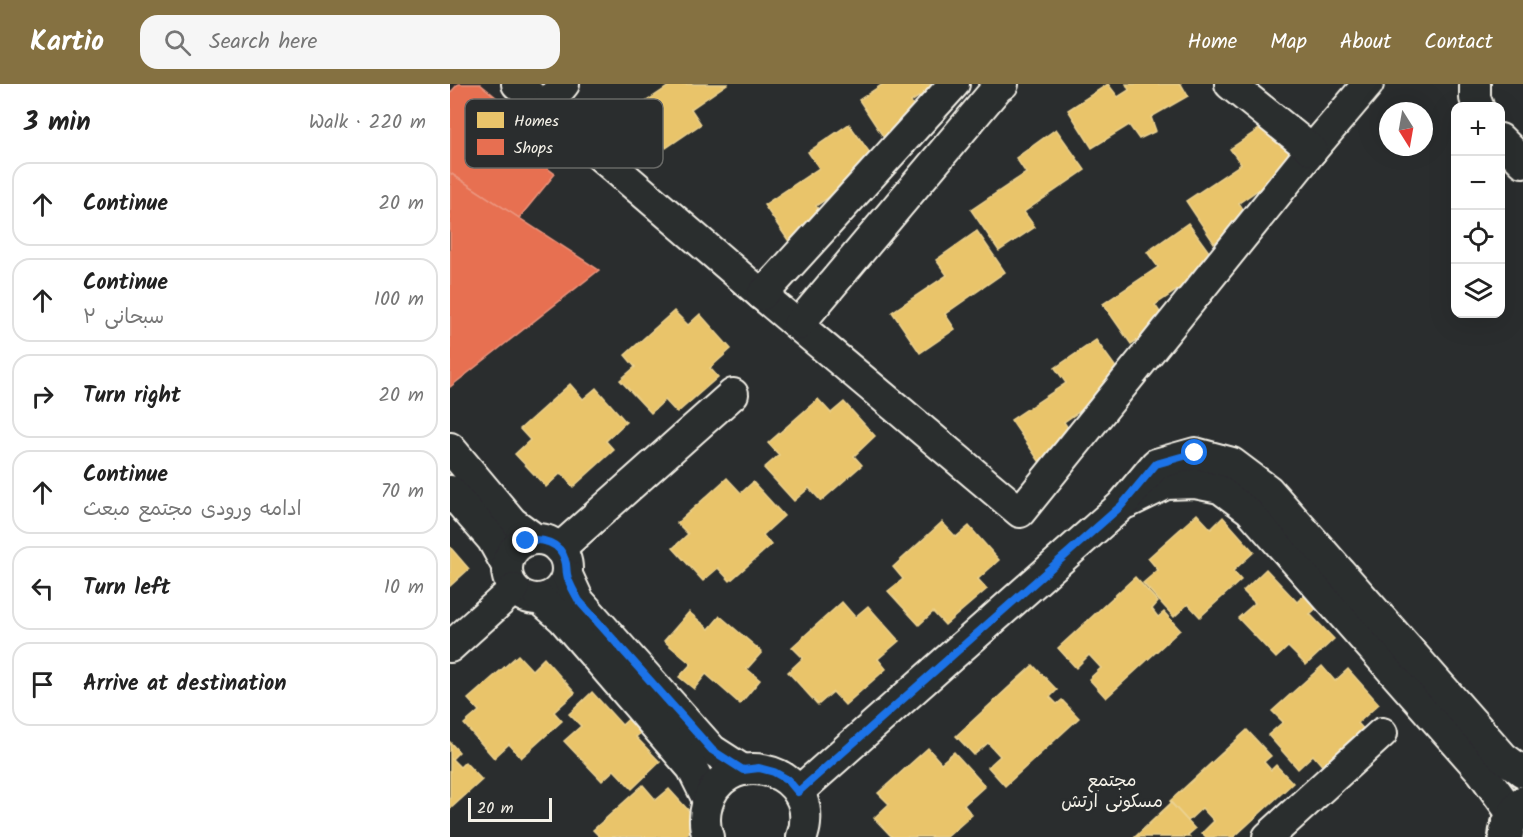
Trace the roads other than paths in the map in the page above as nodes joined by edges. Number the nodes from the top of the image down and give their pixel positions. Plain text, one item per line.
1 (517, 84) edge
2 (564, 84) edge
3 (954, 84) edge
4 (1003, 84) edge
5 (1230, 84) edge
6 (1368, 84) edge
7 (1475, 84) edge
8 (535, 99) edge
9 (552, 99) edge
10 (1476, 102) edge
11 (1505, 144) edge
12 (1312, 150) junction
13 (1523, 162) edge
14 (615, 168) edge
15 (762, 295) junction
16 (798, 325) junction
17 (732, 394) dead end
18 (450, 448) edge
19 (450, 491) edge
20 (1296, 543) junction
21 (554, 554) junction
22 (520, 585) junction
23 (450, 647) edge
24 (1382, 732) dead end
25 (743, 770) junction
26 (1523, 772) edge
27 (798, 792) junction
28 (708, 800) junction
29 (1514, 818) edge
30 (708, 837) edge
31 (802, 837) edge
32 (1268, 837) edge

1 - 8 street
2 - 9 street
3 - 15 street
4 - 16 street
5 - 12 street
6 - 12 street
7 - 10 street
11 - 13 street
12 - 16 street
14 - 15 street
15 - 16 street
17 - 21 street
18 - 21 street
19 - 22 street
20 - 26 street
20 - 27 street
20 - 29 street
21 - 22 street
21 - 22 street
21 - 25 street
22 - 23 street
22 - 28 street
24 - 32 street
25 - 27 street
25 - 28 street
27 - 31 street
28 - 30 street

